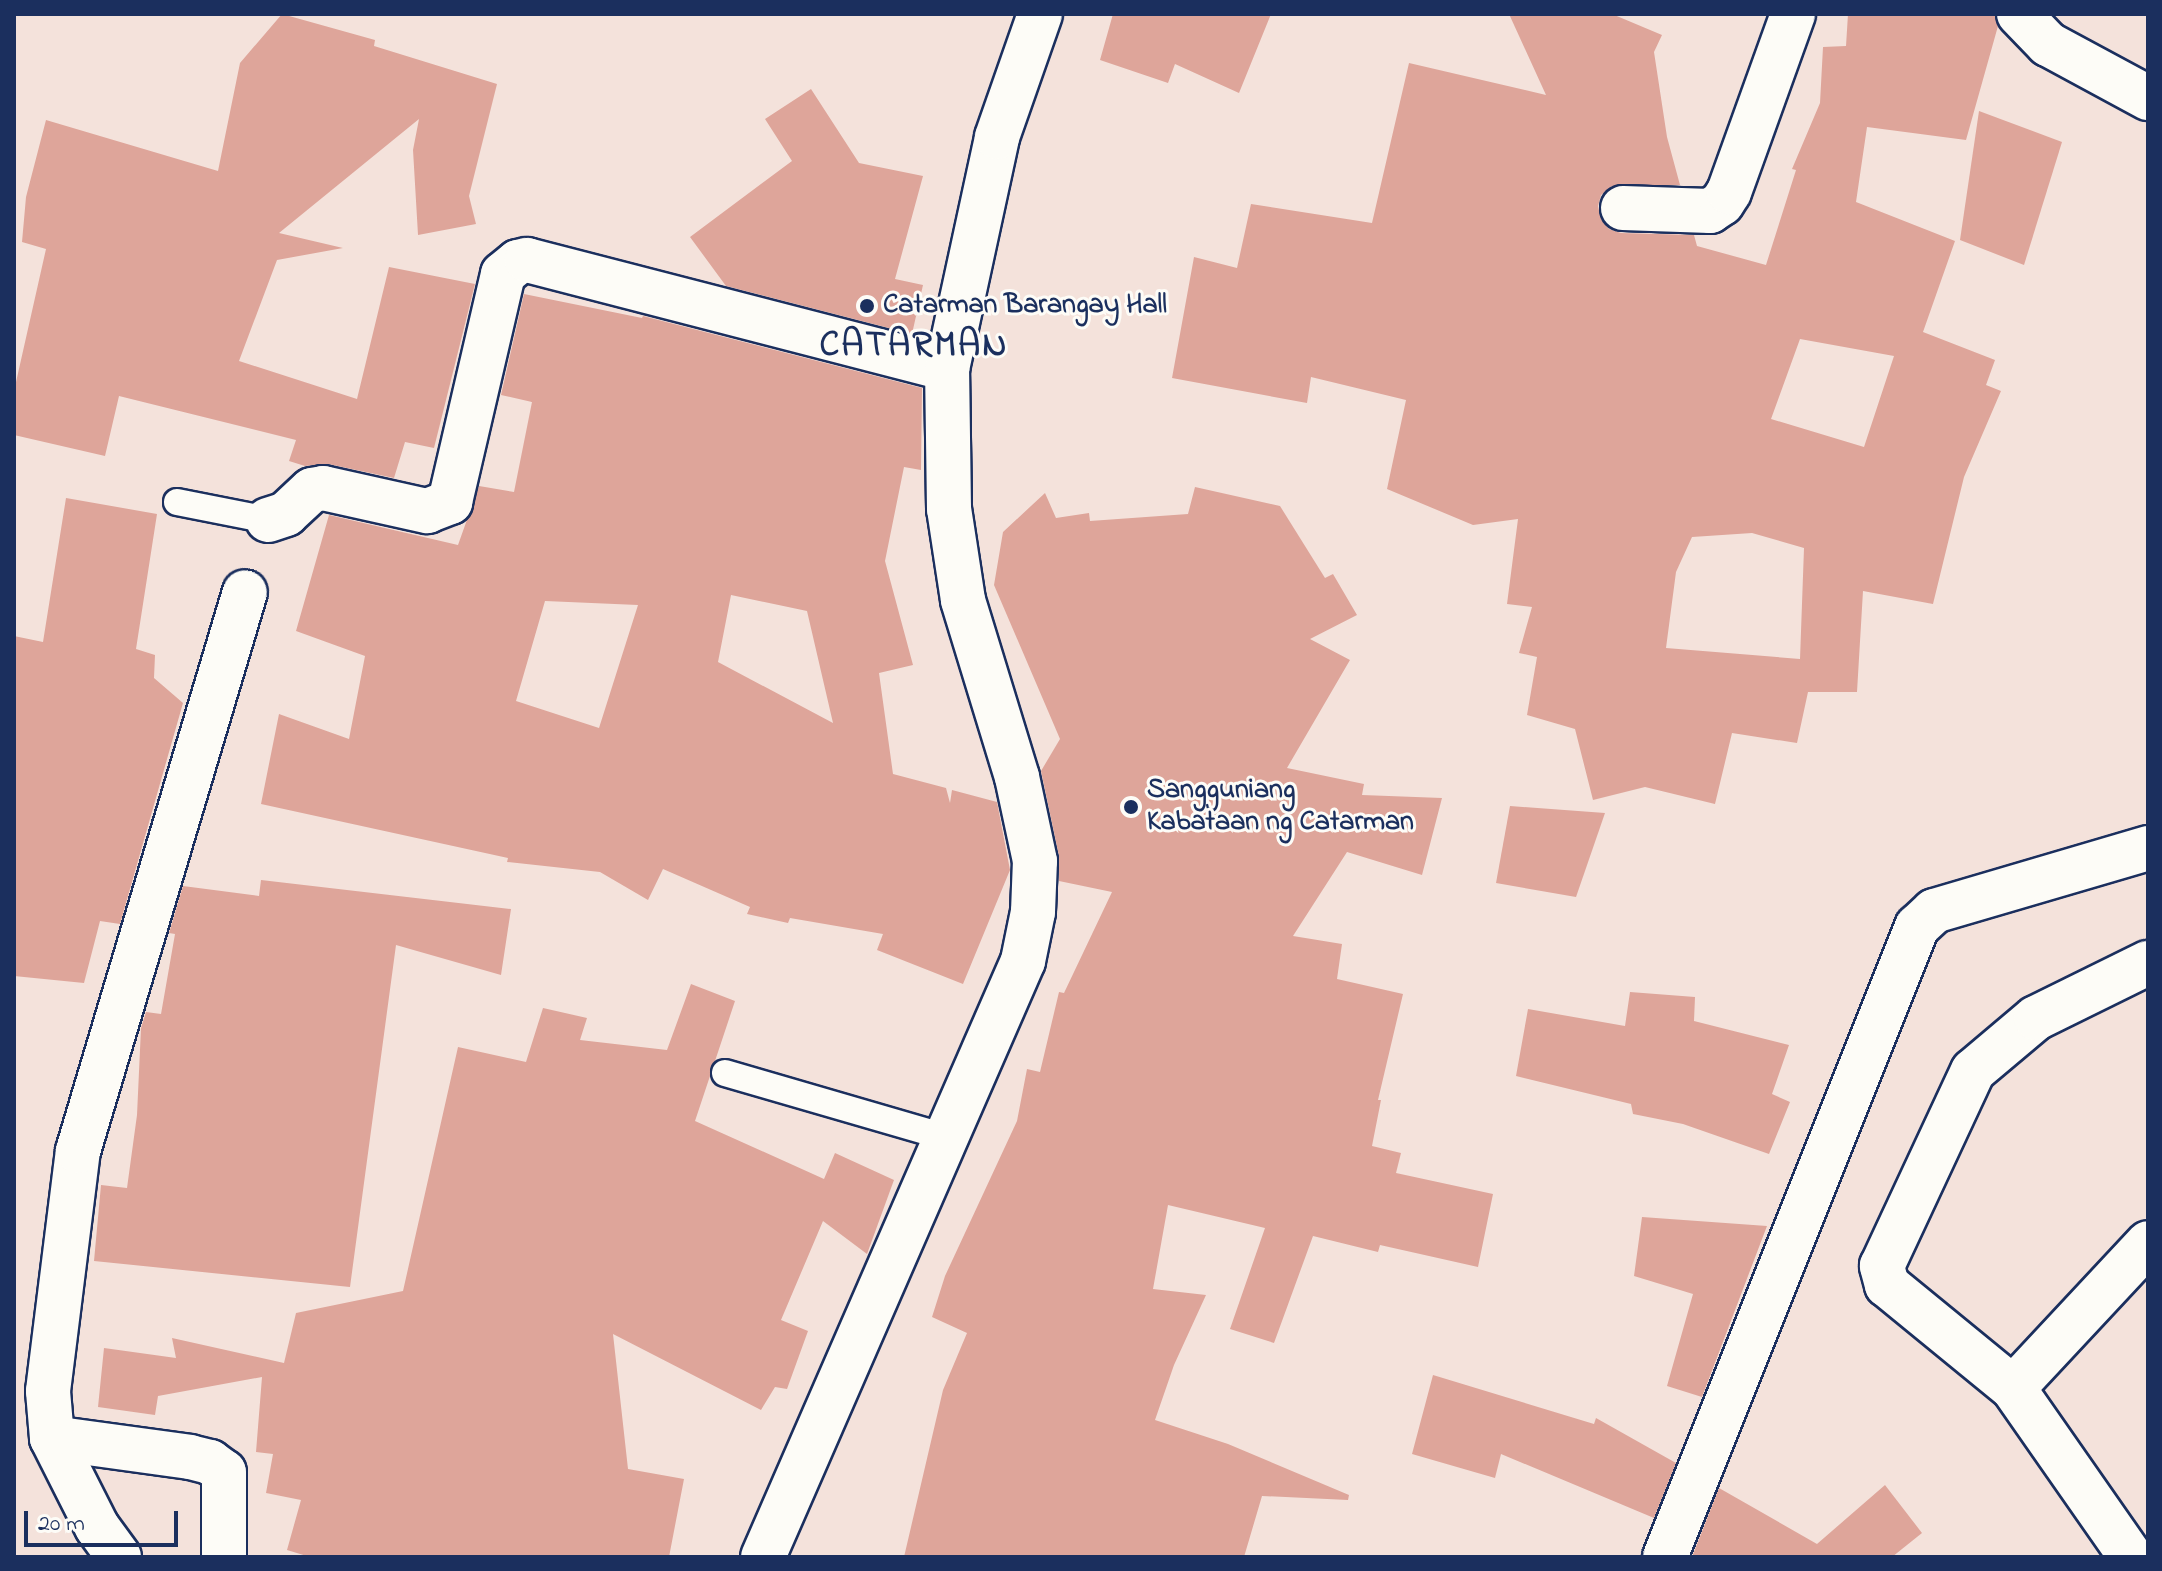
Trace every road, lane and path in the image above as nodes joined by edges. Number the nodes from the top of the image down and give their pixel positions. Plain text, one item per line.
1 (1040, 14) edge
2 (1793, 14) edge
3 (2019, 14) edge
4 (2148, 98) edge
5 (1623, 208) dead end
6 (947, 369) junction
7 (177, 502) dead end
8 (268, 520) joint
9 (245, 592) dead end
10 (2148, 848) edge
11 (2148, 963) edge
12 (725, 1073) dead end
13 (945, 1137) junction
14 (2148, 1243) edge
15 (2013, 1388) junction
16 (52, 1438) junction
17 (119, 1557) edge
18 (224, 1557) edge
19 (763, 1557) edge
20 (1665, 1557) edge
21 (2131, 1557) edge

1 - 6 street
2 - 5 street
3 - 4 street
6 - 8 street
6 - 13 street
7 - 8 lane
9 - 16 street
10 - 20 street
11 - 15 street
12 - 13 lane
13 - 19 street
14 - 15 street
15 - 21 street
16 - 17 street
16 - 18 street

